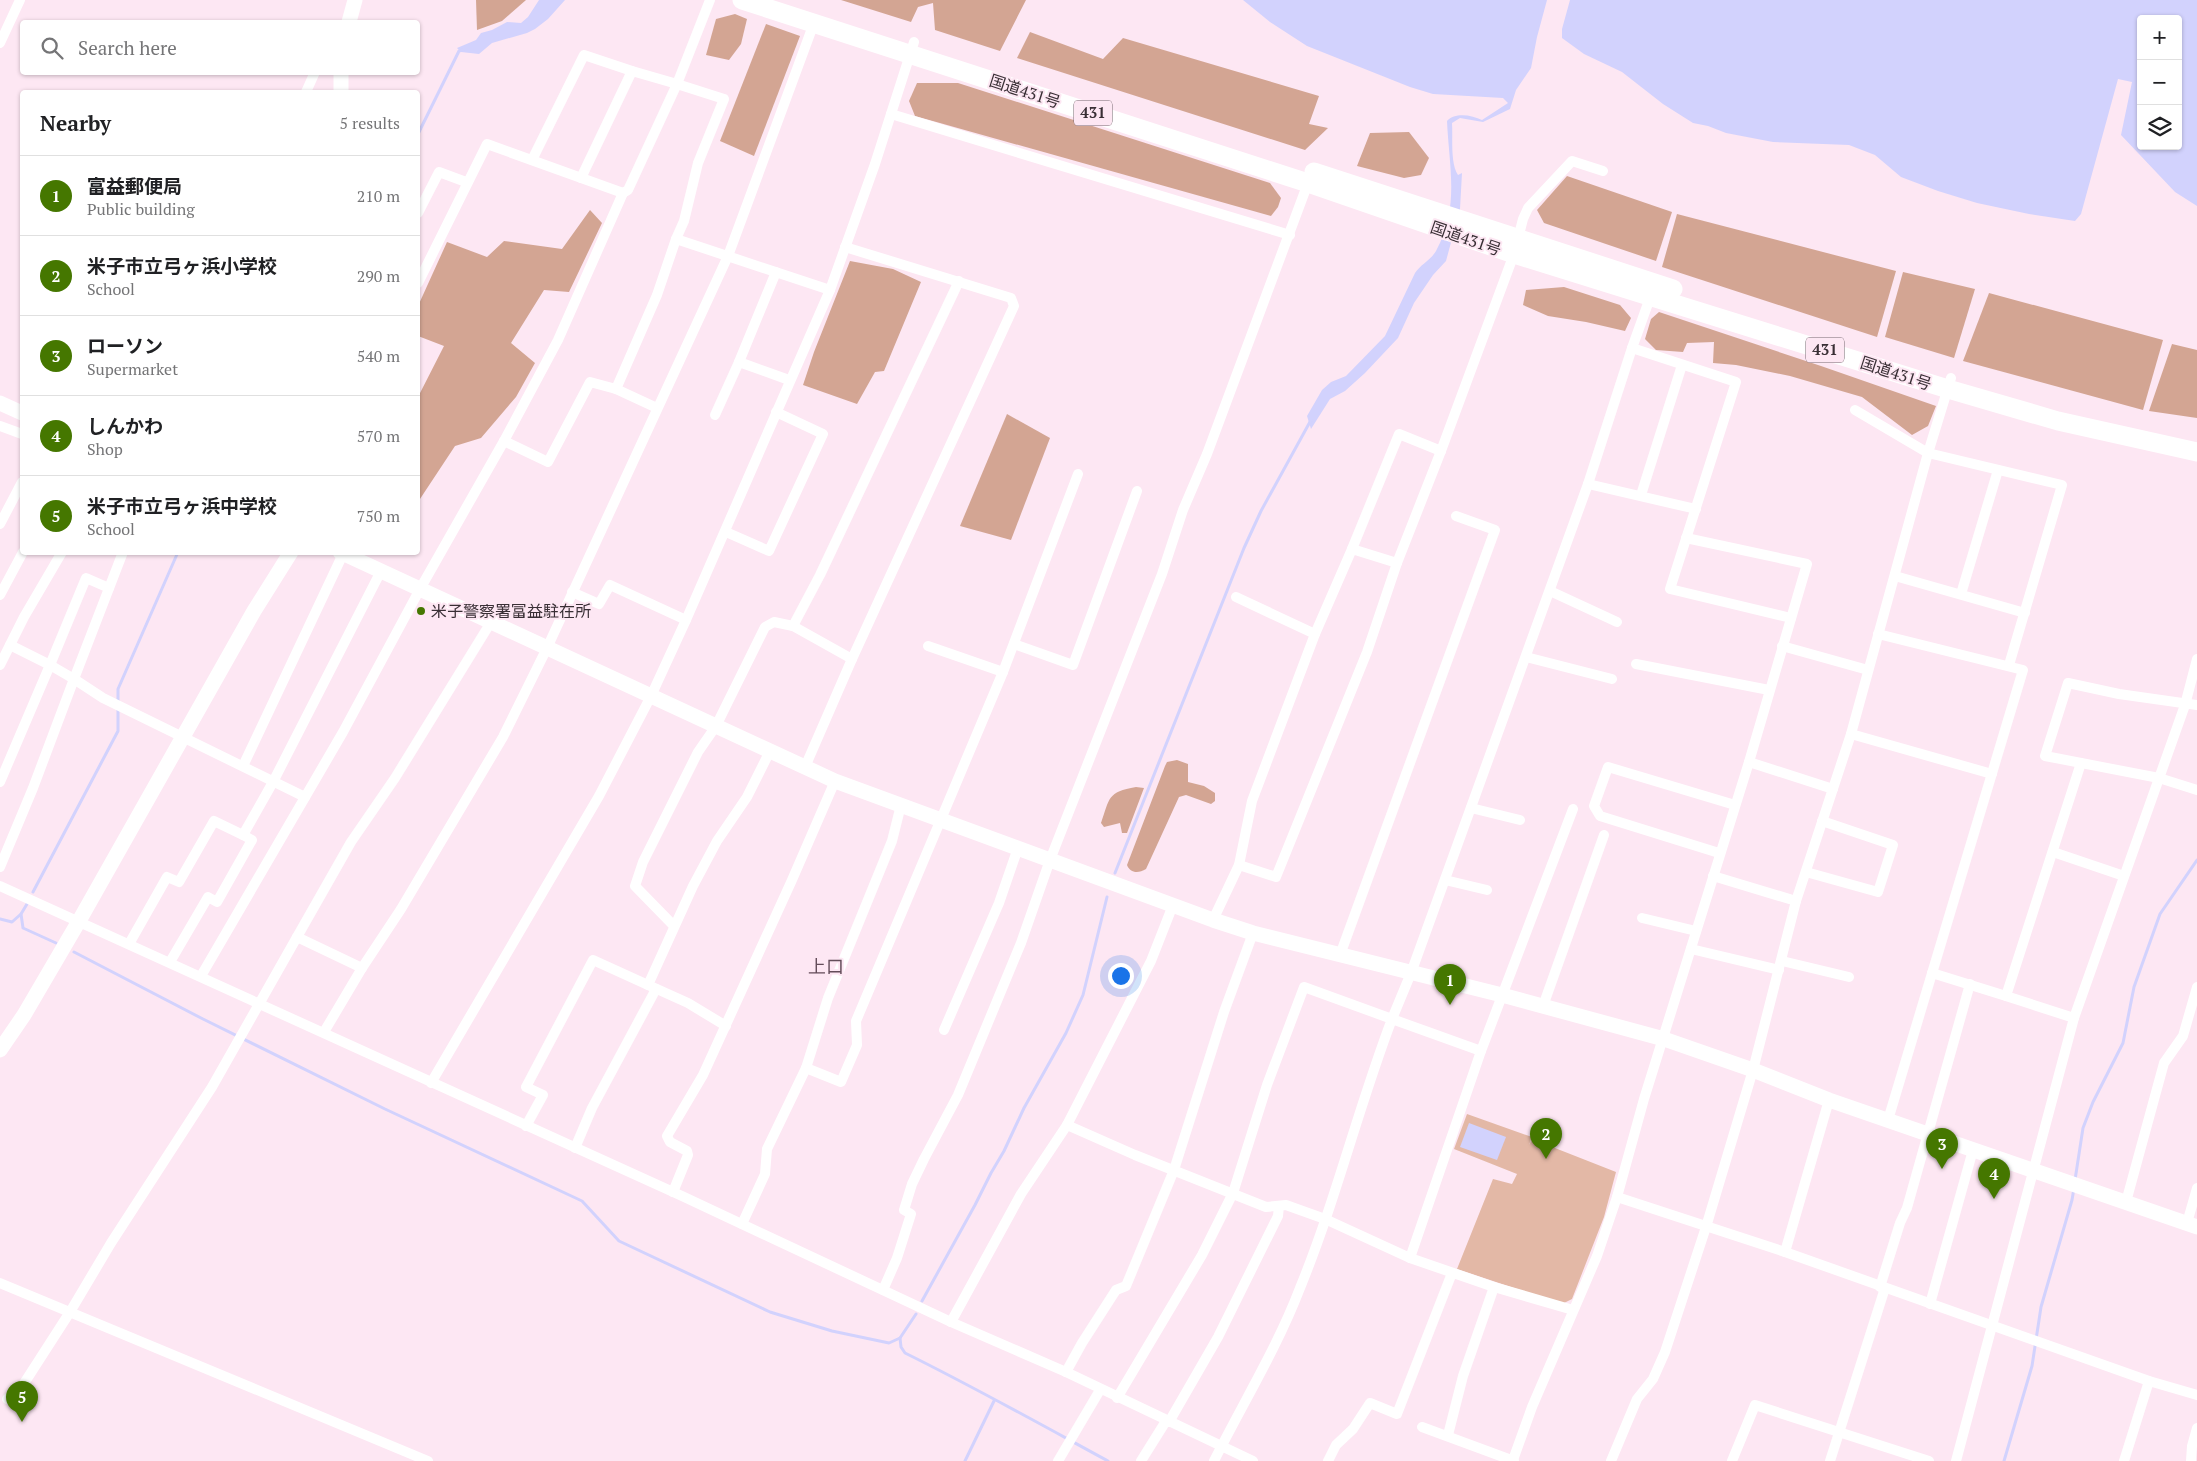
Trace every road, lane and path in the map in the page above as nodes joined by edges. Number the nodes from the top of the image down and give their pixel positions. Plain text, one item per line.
1 (20, 0) edge
2 (355, 0) edge
3 (710, 0) edge
4 (742, 0) edge
5 (782, 0) edge
6 (346, 20) edge
7 (814, 23) junction
8 (0, 43) edge
9 (912, 48) junction
10 (632, 71) junction
11 (314, 75) edge
12 (341, 75) edge
13 (677, 84) junction
14 (307, 90) edge
15 (341, 90) edge
16 (891, 114) junction
17 (532, 160) junction
18 (1603, 171) dead end
19 (581, 178) junction
20 (466, 182) junction
21 (1308, 183) junction
22 (622, 193) junction
23 (420, 208) edge
24 (1452, 225) junction
25 (1290, 234) junction
26 (676, 239) junction
27 (1517, 246) junction
28 (844, 247) junction
29 (728, 256) junction
30 (776, 272) junction
31 (420, 279) edge
32 (958, 282) junction
33 (830, 290) junction
34 (1650, 295) junction
35 (1632, 348) junction
36 (739, 362) junction
37 (1682, 364) junction
38 (789, 380) junction
39 (1949, 384) junction
40 (616, 390) junction
41 (0, 402) edge
42 (658, 408) junction
43 (1855, 410) dead end
44 (20, 412) edge
45 (776, 412) junction
46 (715, 415) dead end
47 (0, 426) edge
48 (20, 433) edge
49 (2197, 440) edge
50 (504, 441) junction
51 (1441, 451) junction
52 (2197, 452) edge
53 (1928, 453) junction
54 (1998, 470) junction
55 (1078, 474) dead end
56 (1588, 484) junction
57 (20, 486) edge
58 (1137, 491) dead end
59 (1641, 495) junction
60 (1696, 509) junction
61 (1456, 516) dead end
62 (0, 524) edge
63 (726, 532) junction
64 (1686, 538) junction
65 (1352, 548) junction
66 (21, 555) edge
67 (60, 555) edge
68 (123, 555) edge
69 (289, 555) edge
70 (341, 555) edge
71 (346, 555) edge
72 (1396, 563) junction
73 (381, 571) junction
74 (1895, 576) junction
75 (108, 588) junction
76 (420, 589) junction
77 (1550, 591) junction
78 (572, 592) junction
79 (1961, 594) junction
80 (0, 595) edge
81 (1236, 597) dead end
82 (2025, 613) junction
83 (1791, 618) junction
84 (686, 620) junction
85 (491, 622) junction
86 (1617, 622) dead end
87 (793, 626) junction
88 (1315, 634) junction
89 (1878, 634) junction
90 (1014, 644) junction
91 (10, 645) junction
92 (928, 646) dead end
93 (1782, 646) junction
94 (547, 648) junction
95 (1526, 657) junction
96 (852, 658) junction
97 (2197, 659) edge
98 (1636, 664) dead end
99 (0, 665) edge
100 (50, 665) junction
101 (2010, 665) junction
102 (1868, 670) junction
103 (1003, 672) junction
104 (74, 679) junction
105 (1612, 679) dead end
106 (1769, 690) junction
107 (651, 696) junction
108 (2185, 704) junction
109 (2197, 705) edge
110 (716, 726) junction
111 (1851, 734) junction
112 (183, 738) junction
113 (770, 751) junction
114 (1749, 762) junction
115 (2081, 764) junction
116 (243, 766) junction
117 (805, 767) junction
118 (1992, 774) junction
119 (2159, 778) junction
120 (835, 781) junction
121 (0, 782) edge
122 (273, 782) junction
123 (1832, 789) junction
124 (2197, 790) edge
125 (305, 797) junction
126 (901, 805) junction
127 (1734, 805) junction
128 (1471, 808) junction
129 (1573, 809) dead end
130 (940, 820) junction
131 (1520, 820) dead end
132 (1822, 821) junction
133 (1604, 834) dead end
134 (243, 835) junction
135 (1018, 848) junction
136 (2053, 852) junction
137 (1719, 853) junction
138 (1050, 860) junction
139 (1239, 865) junction
140 (0, 867) edge
141 (1806, 872) junction
142 (1713, 876) junction
143 (2124, 876) junction
144 (1445, 880) junction
145 (0, 886) edge
146 (1487, 890) dead end
147 (1796, 900) junction
148 (1172, 905) junction
149 (1642, 918) dead end
150 (1213, 920) junction
151 (79, 921) junction
152 (674, 926) junction
153 (1696, 931) junction
154 (1253, 933) junction
155 (297, 938) junction
156 (130, 944) junction
157 (1691, 949) junction
158 (1340, 955) junction
159 (170, 962) junction
160 (1780, 966) junction
161 (362, 968) junction
162 (1411, 973) junction
163 (1932, 973) junction
164 (201, 976) junction
165 (1849, 977) dead end
166 (1970, 984) junction
167 (652, 987) junction
168 (2197, 987) edge
169 (1502, 995) junction
170 (2006, 996) junction
171 (259, 1003) junction
172 (1543, 1006) junction
173 (2074, 1018) junction
174 (1392, 1019) junction
175 (726, 1026) junction
176 (944, 1030) dead end
177 (324, 1032) junction
178 (1664, 1039) junction
179 (0, 1050) edge
180 (1481, 1051) junction
181 (806, 1068) junction
182 (1753, 1070) junction
183 (431, 1083) junction
184 (1829, 1100) junction
185 (1888, 1120) junction
186 (1067, 1125) junction
187 (526, 1126) junction
188 (1928, 1134) junction
189 (575, 1148) junction
190 (1973, 1150) junction
191 (1174, 1170) junction
192 (2033, 1171) junction
193 (2197, 1188) edge
194 (673, 1192) junction
195 (1233, 1193) junction
196 (1617, 1197) junction
197 (2126, 1202) junction
198 (1279, 1206) junction
199 (1325, 1219) junction
200 (742, 1224) junction
201 (2192, 1225) edge
202 (1706, 1227) junction
203 (1785, 1252) junction
204 (1410, 1258) junction
205 (1452, 1273) junction
206 (0, 1283) edge
207 (1494, 1287) junction
208 (1883, 1288) junction
209 (883, 1290) junction
210 (1930, 1304) junction
211 (1573, 1310) junction
212 (70, 1312) junction
213 (951, 1322) junction
214 (1993, 1326) junction
215 (1066, 1372) junction
216 (2149, 1381) junction
217 (1100, 1390) junction
218 (2197, 1395) edge
219 (1117, 1398) junction
220 (7, 1399) dead end
221 (1167, 1421) junction
222 (1422, 1427) dead end
223 (2197, 1428) edge
224 (1840, 1432) junction
225 (1448, 1435) junction
226 (1221, 1446) junction
227 (428, 1461) edge
228 (1058, 1461) edge
229 (1141, 1461) edge
230 (1214, 1461) edge
231 (1253, 1461) edge
232 (1328, 1461) edge
233 (1514, 1461) edge
234 (1611, 1461) edge
235 (1732, 1461) edge
236 (1830, 1461) edge
237 (1929, 1461) edge
238 (1956, 1461) edge
239 (2124, 1461) edge
240 (2191, 1461) edge

1 - 8 street
2 - 6 street
3 - 13 street
4 - 7 highway, 国道431号 / 431
5 - 9 highway, 国道431号 / 431
7 - 9 highway, 国道431号 / 431
7 - 29 street
9 - 16 street
9 - 21 highway, 国道431号 / 431
9 - 24 highway, 国道431号 / 431
10 - 13 street
10 - 17 street
10 - 19 street
11 - 14 street
12 - 15 street
13 - 22 street
13 - 26 street
16 - 25 street
16 - 28 street
17 - 19 street
17 - 20 street
18 - 27 street
19 - 22 street
20 - 23 street
20 - 31 street
21 - 24 highway, 国道431号 / 431
21 - 25 street
22 - 50 street
24 - 27 highway, 国道431号 / 431
25 - 138 street
26 - 29 street
26 - 40 street
27 - 34 highway, 国道431号 / 431
27 - 39 highway, 国道431号 / 431
27 - 51 street
28 - 32 street
28 - 33 street
29 - 30 street
29 - 42 street
30 - 33 street
30 - 36 street
32 - 87 street
32 - 96 street
33 - 38 street
34 - 35 street
34 - 39 highway, 国道431号 / 431
35 - 37 street
35 - 56 street
36 - 38 street
36 - 46 street
37 - 59 street
37 - 60 street
38 - 45 street
39 - 49 highway, 国道431号 / 431
39 - 52 highway, 国道431号 / 431
39 - 53 street
40 - 42 street
40 - 50 street
41 - 44 street
42 - 78 street
43 - 53 street
45 - 63 street
45 - 63 street
47 - 48 street
50 - 76 street
51 - 65 street
51 - 72 street
53 - 54 street
53 - 74 street
54 - 79 street
54 - 82 street
55 - 90 street
56 - 59 street
56 - 77 street
57 - 62 street
58 - 90 street
59 - 60 street
60 - 64 street
61 - 158 street
63 - 84 street
64 - 83 street
64 - 83 street
65 - 72 street
65 - 88 street
66 - 80 street
67 - 91 street
68 - 75 street
69 - 112 street
70 - 116 street
71 - 73 street
72 - 139 street
73 - 76 street
73 - 122 street
74 - 79 street
74 - 89 street
75 - 100 street
75 - 104 street
76 - 85 street
76 - 125 street
77 - 86 street
77 - 95 street
78 - 84 street
78 - 94 street
79 - 82 street
81 - 88 street
82 - 101 street
83 - 93 street
84 - 107 street
85 - 94 street
85 - 155 street
87 - 96 street
87 - 110 street
88 - 139 street
89 - 101 street
89 - 102 street
90 - 103 street
91 - 99 street
91 - 100 street
92 - 103 street
93 - 102 street
93 - 106 street
94 - 107 street
94 - 161 street
95 - 105 street
95 - 128 street
96 - 117 street
97 - 108 street
98 - 106 street
100 - 104 street
100 - 121 street
101 - 118 street
102 - 111 street
103 - 130 street
104 - 112 street
104 - 140 street
106 - 114 street
107 - 110 street
107 - 183 street
108 - 109 street
108 - 115 street
108 - 119 street
110 - 113 street
110 - 152 street
111 - 118 street
111 - 123 street
112 - 116 street
112 - 151 street
113 - 117 street
113 - 152 street
114 - 123 street
114 - 127 street
115 - 119 street
115 - 136 street
116 - 122 street
117 - 120 street
118 - 163 street
119 - 124 street
119 - 143 street
120 - 126 street
120 - 175 street
122 - 125 street
122 - 134 street
123 - 132 street
125 - 164 street
126 - 130 street
126 - 181 street
127 - 137 street
127 - 137 street
128 - 131 street
128 - 144 street
129 - 169 street
130 - 135 street
130 - 181 street
132 - 141 street
132 - 141 street
133 - 172 street
134 - 156 street
134 - 159 street
135 - 138 street
135 - 176 street
136 - 143 street
136 - 170 street
137 - 142 street
138 - 148 street
138 - 209 street
139 - 150 street
141 - 147 street
142 - 147 street
142 - 153 street
143 - 173 street
144 - 146 street
144 - 162 street
145 - 151 street
147 - 160 street
148 - 150 street
148 - 186 street
149 - 153 street
150 - 154 street
151 - 156 street
151 - 179 street
152 - 167 street
153 - 157 street
154 - 158 street
154 - 191 street
155 - 161 street
155 - 171 street
156 - 159 street
157 - 160 street
157 - 178 street
158 - 162 street
159 - 164 street
160 - 165 street
160 - 182 street
161 - 177 street
162 - 169 street
162 - 174 street
163 - 166 street
163 - 185 street
164 - 171 street
166 - 170 street
166 - 188 street
167 - 175 street
167 - 187 street
167 - 189 street
168 - 197 street
169 - 172 street
169 - 180 street
170 - 173 street
171 - 177 street
171 - 212 street
172 - 178 street
173 - 192 street
174 - 180 street
174 - 195 street
174 - 199 street
175 - 194 street
177 - 183 street
178 - 182 street
178 - 196 street
180 - 204 street
181 - 200 street
182 - 184 street
182 - 202 street
183 - 187 street
184 - 185 street
184 - 203 street
185 - 188 street
186 - 191 street
186 - 213 street
187 - 189 street
188 - 190 street
188 - 208 street
189 - 194 street
190 - 192 street
190 - 210 street
191 - 195 street
191 - 215 street
192 - 197 street
192 - 214 street
193 - 201 street
194 - 200 street
195 - 198 street
195 - 219 street
196 - 202 street
196 - 211 street
197 - 201 street
198 - 199 street
198 - 221 street
199 - 204 street
199 - 226 street
200 - 209 street
202 - 203 street
202 - 234 street
203 - 208 street
204 - 205 street
205 - 207 street
205 - 232 street
206 - 212 street
207 - 211 street
207 - 225 street
208 - 210 street
208 - 224 street
209 - 213 street
210 - 214 street
211 - 233 street
212 - 220 street
212 - 227 street
213 - 215 street
214 - 216 street
214 - 238 street
215 - 217 street
216 - 218 street
216 - 239 street
217 - 219 street
217 - 228 street
219 - 221 street
221 - 226 street
221 - 229 street
222 - 225 street
223 - 240 street
224 - 235 street
224 - 236 street
224 - 237 street
225 - 233 street
226 - 230 street
226 - 231 street

